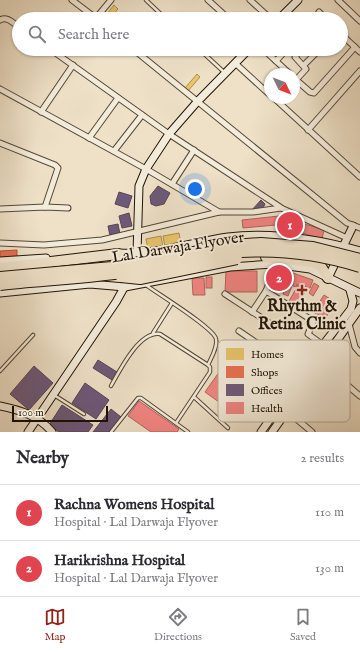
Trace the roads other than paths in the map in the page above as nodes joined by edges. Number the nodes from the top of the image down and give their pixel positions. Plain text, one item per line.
1 (72, 0) edge
2 (111, 0) edge
3 (146, 0) edge
4 (208, 0) edge
5 (250, 0) edge
6 (338, 0) edge
7 (296, 1) edge
8 (89, 12) edge
9 (102, 12) edge
10 (159, 12) edge
11 (222, 12) edge
12 (263, 12) edge
13 (286, 12) edge
14 (0, 20) edge
15 (360, 21) edge
16 (12, 22) edge
17 (348, 41) edge
18 (354, 47) junction
19 (360, 52) edge
20 (348, 54) edge
21 (60, 56) edge
22 (141, 56) edge
23 (207, 56) edge
24 (242, 56) edge
25 (271, 56) edge
26 (281, 56) edge
27 (295, 56) edge
28 (313, 56) edge
29 (346, 56) edge
30 (276, 61) junction
31 (235, 63) junction
32 (73, 65) junction
33 (304, 65) junction
34 (284, 68) edge
35 (360, 70) edge
36 (226, 73) junction
37 (300, 75) edge
38 (300, 83) edge
39 (0, 89) edge
40 (264, 90) edge
41 (118, 98) junction
42 (197, 102) junction
43 (280, 104) edge
44 (42, 112) junction
45 (142, 115) junction
46 (308, 130) junction
47 (169, 134) junction
48 (89, 138) junction
49 (0, 143) edge
50 (194, 150) junction
51 (114, 152) junction
52 (146, 169) junction
53 (360, 176) edge
54 (172, 184) junction
55 (44, 207) junction
56 (68, 208) dead end
57 (281, 208) junction
58 (0, 209) edge
59 (219, 212) junction
60 (357, 227) edge
61 (138, 230) junction
62 (347, 238) junction
63 (0, 243) edge
64 (343, 246) junction
65 (360, 251) edge
66 (137, 254) junction
67 (360, 259) edge
68 (0, 261) edge
69 (276, 264) junction
70 (360, 267) edge
71 (0, 268) edge
72 (107, 275) junction
73 (0, 277) edge
74 (131, 277) junction
75 (328, 278) junction
76 (144, 284) junction
77 (0, 285) edge
78 (125, 287) junction
79 (350, 290) junction
80 (266, 291) junction
81 (0, 293) edge
82 (360, 293) edge
83 (225, 294) dead end
84 (172, 303) junction
85 (360, 308) edge
86 (252, 312) junction
87 (268, 322) dead end
88 (349, 324) junction
89 (239, 331) dead end
90 (153, 334) junction
91 (33, 335) dead end
92 (252, 340) edge
93 (316, 340) edge
94 (327, 340) edge
95 (338, 340) edge
96 (360, 353) edge
97 (208, 365) junction
98 (0, 371) edge
99 (111, 386) dead end
100 (350, 388) edge
101 (54, 395) junction
102 (360, 396) edge
103 (194, 397) junction
104 (0, 406) edge
105 (84, 414) dead end
106 (37, 419) junction
107 (218, 419) edge
108 (221, 422) edge
109 (268, 422) edge
110 (279, 422) edge
111 (300, 422) edge
112 (176, 423) junction
113 (228, 428) dead end
114 (28, 432) edge
115 (52, 432) edge
116 (111, 432) edge
117 (188, 432) edge
118 (261, 432) edge
119 (272, 432) edge
120 (312, 432) edge

1 - 8 street
2 - 9 street
3 - 10 lane
4 - 11 street
5 - 12 street
6 - 15 street
7 - 13 street
14 - 16 street
17 - 18 street
18 - 19 street
18 - 20 street
21 - 32 street
22 - 42 street
23 - 36 lane
24 - 31 street
25 - 30 street
26 - 30 street
27 - 33 street
28 - 33 street
29 - 38 street
30 - 34 street
31 - 36 street
31 - 40 street
32 - 41 street
32 - 44 street
33 - 37 street
35 - 46 street
36 - 42 street
39 - 44 street
41 - 45 street
41 - 48 street
42 - 47 street
42 - 60 street
43 - 46 street
44 - 48 street
45 - 47 street
45 - 51 street
46 - 53 street
47 - 50 street
47 - 52 street
48 - 51 street
49 - 55 street
50 - 54 street
50 - 57 street
51 - 52 street
52 - 54 street
52 - 61 street
54 - 59 street
55 - 56 street
55 - 58 street
57 - 59 street
57 - 62 street
59 - 61 street
60 - 62 street
61 - 63 street
61 - 66 street
62 - 64 street
64 - 65 street
64 - 66 street
64 - 75 street
66 - 68 street
66 - 74 street
67 - 73 highway, Lal Darwaja Flyover, bridge
69 - 75 street
69 - 76 street
69 - 80 street
70 - 72 highway, Lal Darwaja Flyover, bridge
71 - 74 highway
72 - 75 highway, bridge
72 - 77 highway, Lal Darwaja Flyover, bridge
74 - 78 street
75 - 79 street
76 - 78 street
76 - 84 lane
78 - 81 street
78 - 101 street
79 - 82 street
79 - 94 street
80 - 86 street
80 - 93 street
83 - 86 street
84 - 90 lane
84 - 97 lane
85 - 88 street
86 - 87 street
88 - 95 street
88 - 96 street
89 - 92 street
90 - 97 lane
90 - 99 lane
91 - 98 lane
97 - 103 lane
100 - 102 street
101 - 105 lane
101 - 106 street
103 - 107 lane
103 - 112 lane
104 - 106 street
106 - 114 street
106 - 115 street
108 - 113 lane
109 - 118 street
110 - 119 street
111 - 120 street
112 - 116 lane
112 - 117 lane

